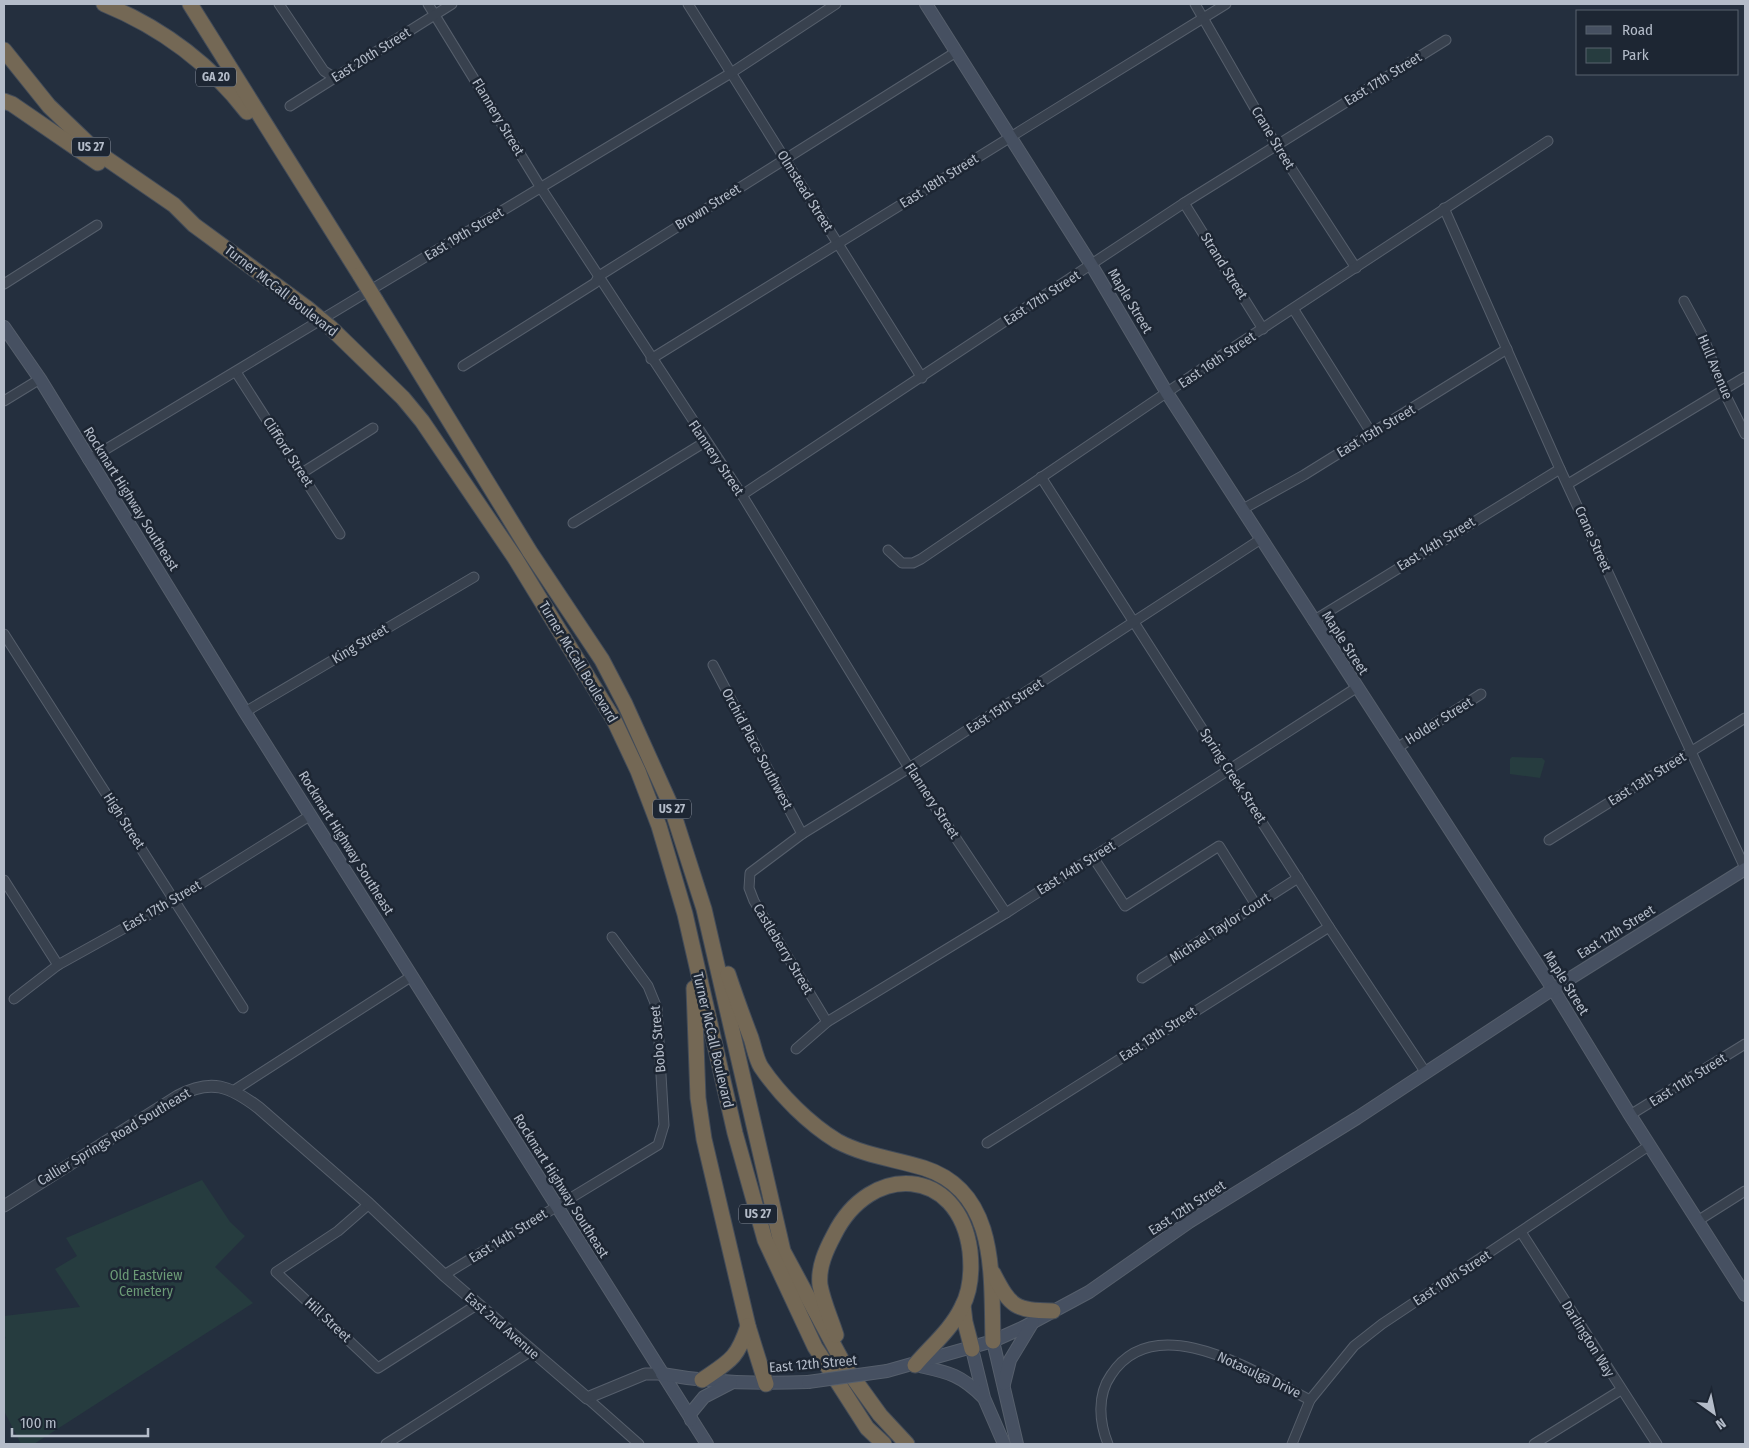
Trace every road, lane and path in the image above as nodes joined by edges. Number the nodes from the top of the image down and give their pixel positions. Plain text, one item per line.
1 (104, 4) edge
2 (190, 4) edge
3 (279, 4) edge
4 (428, 4) edge
5 (452, 4) edge
6 (688, 4) edge
7 (836, 4) edge
8 (926, 4) edge
9 (1195, 4) edge
10 (1226, 4) edge
11 (436, 14) junction
12 (1204, 18) junction
13 (1446, 40) dead end
14 (4, 50) edge
15 (956, 52) junction
16 (731, 73) junction
17 (336, 78) junction
18 (4, 101) edge
19 (290, 106) dead end
20 (1011, 137) junction
21 (1548, 141) dead end
22 (1276, 146) junction
23 (785, 159) junction
24 (300, 183) junction
25 (541, 188) junction
26 (1184, 203) junction
27 (1444, 208) junction
28 (97, 225) dead end
29 (194, 225) junction
30 (838, 244) junction
31 (1092, 266) junction
32 (1356, 268) junction
33 (599, 276) junction
34 (4, 284) edge
35 (1684, 300) dead end
36 (1294, 310) junction
37 (4, 327) edge
38 (1264, 329) junction
39 (1507, 349) junction
40 (651, 359) junction
41 (463, 366) dead end
42 (236, 372) junction
43 (1745, 377) edge
44 (922, 378) junction
45 (40, 379) junction
46 (1723, 390) junction
47 (1167, 393) junction
48 (4, 401) edge
49 (373, 428) dead end
50 (1372, 434) junction
51 (1745, 434) edge
52 (705, 442) junction
53 (88, 460) junction
54 (1560, 469) junction
55 (302, 473) junction
56 (1041, 477) junction
57 (1568, 484) junction
58 (742, 496) junction
59 (1243, 509) junction
60 (573, 523) dead end
61 (340, 534) dead end
62 (1261, 539) junction
63 (888, 550) dead end
64 (474, 577) dead end
65 (1313, 621) junction
66 (1135, 622) junction
67 (4, 634) edge
68 (713, 665) dead end
69 (1356, 688) junction
70 (1482, 694) dead end
71 (245, 712) junction
72 (1745, 718) edge
73 (1397, 748) junction
74 (1690, 752) junction
75 (909, 768) junction
76 (1229, 770) junction
77 (311, 815) junction
78 (802, 834) junction
79 (1549, 840) dead end
80 (1093, 857) junction
81 (1745, 868) edge
82 (750, 873) joint
83 (1298, 878) junction
84 (4, 880) edge
85 (175, 900) junction
86 (1256, 905) junction
87 (704, 909) junction
88 (1006, 913) junction
89 (1329, 926) junction
90 (612, 937) dead end
91 (693, 957) junction
92 (58, 966) junction
93 (412, 976) junction
94 (1142, 978) dead end
95 (1553, 989) junction
96 (14, 999) dead end
97 (243, 1008) dead end
98 (827, 1022) junction
99 (1745, 1044) edge
100 (796, 1048) dead end
101 (1426, 1073) junction
102 (233, 1091) junction
103 (1630, 1115) junction
104 (664, 1125) joint
105 (988, 1143) dead end
106 (1650, 1145) junction
107 (1745, 1191) edge
108 (369, 1204) junction
109 (4, 1206) edge
110 (556, 1206) junction
111 (1699, 1220) junction
112 (1521, 1232) junction
113 (991, 1270) junction
114 (444, 1275) junction
115 (1745, 1294) edge
116 (478, 1304) junction
117 (963, 1305) junction
118 (1053, 1312) junction
119 (1033, 1322) junction
120 (748, 1326) junction
121 (993, 1341) junction
122 (972, 1349) junction
123 (531, 1351) junction
124 (915, 1365) junction
125 (846, 1368) junction
126 (662, 1374) junction
127 (702, 1380) junction
128 (733, 1382) junction
129 (766, 1384) junction
130 (1003, 1387) junction
131 (1621, 1390) junction
132 (587, 1398) junction
133 (984, 1398) junction
134 (1310, 1400) junction
135 (691, 1420) junction
136 (386, 1444) edge
137 (639, 1444) edge
138 (707, 1444) edge
139 (884, 1444) edge
140 (907, 1444) edge
141 (1004, 1444) edge
142 (1017, 1444) edge
143 (1108, 1444) edge
144 (1292, 1444) edge
145 (1534, 1444) edge
146 (1656, 1444) edge

1 - 24 highway, GA 20
2 - 24 highway, Turner McCall Boulevard / US 27
3 - 17 street
4 - 11 street, Flannery Street
5 - 11 street, East 20th Street
6 - 16 street, Olmstead Street
7 - 16 street, East 19th Street
8 - 15 main road, Maple Street
9 - 12 street, Crane Street
10 - 12 street, East 18th Street
11 - 17 street, East 20th Street
11 - 25 street, Flannery Street
12 - 20 street, East 18th Street
12 - 22 street, Crane Street
13 - 22 street, East 17th Street
14 - 29 highway, Turner McCall Boulevard / US 27
15 - 20 main road, Maple Street
15 - 23 street, Brown Street
16 - 23 street, Olmstead Street
16 - 25 street, East 19th Street
17 - 19 street, East 20th Street
18 - 29 highway
20 - 30 street, East 18th Street
20 - 31 main road, Maple Street
21 - 27 street, East 16th Street
22 - 26 street, East 17th Street
22 - 32 street, Crane Street
23 - 30 street, Olmstead Street
23 - 33 street, Brown Street
24 - 87 highway, Turner McCall Boulevard / US 27, bridge
25 - 33 street, Flannery Street
25 - 42 street, East 19th Street
26 - 31 street, East 17th Street
26 - 38 street, Strand Street
27 - 32 street, East 16th Street
27 - 39 street, Crane Street
28 - 34 street
29 - 91 highway, Turner McCall Boulevard / US 27, bridge
30 - 40 street, East 18th Street
30 - 44 street, Olmstead Street
31 - 44 street, East 17th Street
31 - 47 main road, Maple Street
32 - 36 street, East 16th Street
33 - 40 street, Flannery Street
33 - 41 street, Brown Street
35 - 46 street, Hull Avenue
36 - 38 street, East 16th Street
36 - 50 street
37 - 45 main road, Rockmart Highway Southeast
38 - 47 street, East 16th Street
39 - 50 street, East 15th Street
39 - 54 street, Crane Street
40 - 52 street, Flannery Street
42 - 53 street, East 19th Street
42 - 55 street, Clifford Street
43 - 46 street
44 - 58 street, East 17th Street
45 - 48 street
45 - 53 main road, Rockmart Highway Southeast
46 - 51 street, Hull Avenue
46 - 57 street
47 - 56 street, East 16th Street
47 - 59 main road, Maple Street
49 - 55 street
50 - 59 street, East 15th Street
52 - 58 street, Flannery Street
52 - 60 street
53 - 71 main road, Rockmart Highway Southeast
54 - 57 street, Crane Street
54 - 65 street, East 14th Street
55 - 61 street, Clifford Street
56 - 63 street, East 16th Street
56 - 66 street, Spring Creek Street
57 - 74 street, Crane Street
58 - 75 street, Flannery Street
59 - 62 main road, Maple Street
62 - 65 main road, Maple Street
62 - 66 street, East 15th Street
64 - 71 street, King Street
65 - 69 main road, Maple Street
66 - 75 street, East 15th Street
66 - 76 street, Spring Creek Street
67 - 85 street, High Street
68 - 78 street, Orchid Place Southwest
69 - 73 main road, Maple Street
69 - 76 street, East 14th Street
70 - 73 street, Holder Street
71 - 77 main road, Rockmart Highway Southeast
72 - 74 street, East 13th Street
73 - 95 main road, Maple Street
74 - 79 street, East 13th Street
74 - 81 street, Crane Street
75 - 78 street, East 15th Street
75 - 88 street, Flannery Street
76 - 80 street, East 14th Street
76 - 83 street, Spring Creek Street
77 - 85 street, East 17th Street
77 - 93 main road, Rockmart Highway Southeast
78 - 82 street, East 15th Street
80 - 86 street
80 - 88 street, East 14th Street
81 - 95 main road, East 12th Street
82 - 98 street, Castleberry Street
83 - 86 street, Michael Taylor Court
83 - 89 street, Spring Creek Street
84 - 92 street
85 - 92 street, East 17th Street
85 - 97 street, High Street
86 - 94 street, Michael Taylor Court
87 - 113 highway
87 - 125 highway, Turner McCall Boulevard / US 27
88 - 98 street, East 14th Street
89 - 101 street, Spring Creek Street
89 - 105 street, East 13th Street
90 - 104 street, Bobo Street
91 - 120 highway
91 - 139 highway, Turner McCall Boulevard / US 27
92 - 96 street, East 17th Street
93 - 102 street
93 - 110 main road, Rockmart Highway Southeast
95 - 101 main road, East 12th Street
95 - 103 main road, Maple Street
98 - 100 street, East 14th Street
99 - 103 street, East 11th Street
101 - 118 main road, East 12th Street
102 - 108 street, Callier Springs Road Southeast
102 - 109 street, Callier Springs Road Southeast
103 - 106 main road, Maple Street
104 - 110 street, East 14th Street
106 - 111 main road, Maple Street
106 - 112 street, East 10th Street
107 - 111 street
108 - 114 street, East 2nd Avenue
108 - 116 street, Hill Street
110 - 114 street, East 14th Street
110 - 126 main road, Rockmart Highway Southeast
111 - 115 main road, Maple Street
112 - 131 street, Darlington Way
112 - 134 street, East 10th Street
113 - 118 highway
113 - 121 highway
114 - 116 street, East 2nd Avenue
116 - 123 street, East 2nd Avenue
117 - 122 highway
117 - 124 highway
117 - 125 highway
118 - 119 main road, East 12th Street
119 - 121 main road, East 12th Street
119 - 130 main road
120 - 127 highway
120 - 129 highway
121 - 122 main road, East 12th Street
121 - 130 main road
122 - 124 main road, East 12th Street
122 - 133 main road
123 - 132 street, East 2nd Avenue
123 - 136 street
124 - 129 main road, East 12th Street, bridge
124 - 133 main road
125 - 140 highway, Turner McCall Boulevard / US 27
126 - 127 main road, East 12th Street
126 - 132 street, East 12th Street
126 - 135 main road, Rockmart Highway Southeast
127 - 128 main road, East 12th Street
128 - 129 main road, East 12th Street
128 - 135 main road
130 - 142 main road
131 - 145 street
131 - 146 street, Darlington Way
132 - 137 street, East 2nd Avenue
133 - 141 main road
134 - 143 street, Notasulga Drive
134 - 144 street, East 10th Street
135 - 138 main road, Rockmart Highway Southeast

